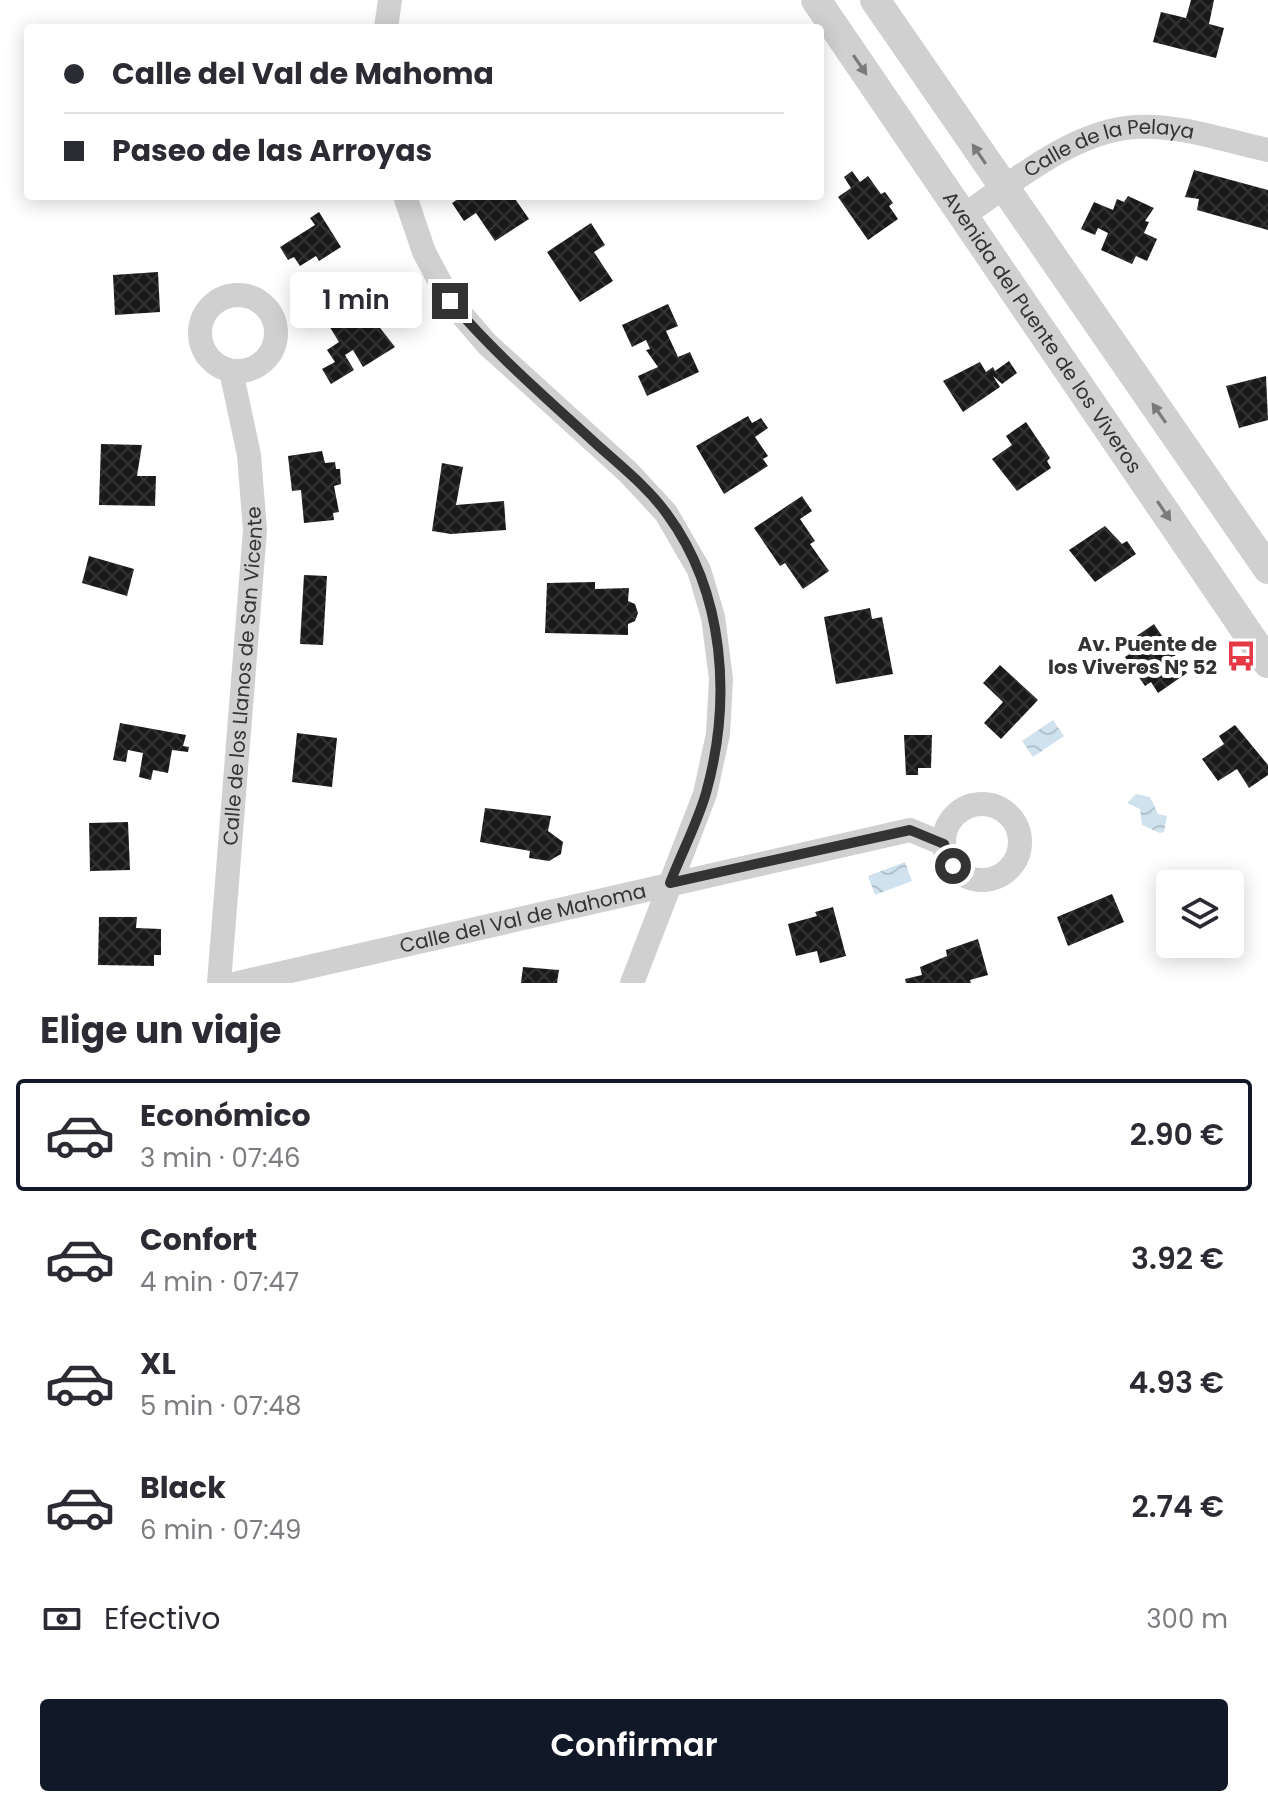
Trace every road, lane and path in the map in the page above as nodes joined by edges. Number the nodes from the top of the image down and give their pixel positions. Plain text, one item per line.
1 (390, 0) edge
2 (816, 0) edge
3 (875, 0) edge
4 (387, 24) edge
5 (1268, 150) edge
6 (1003, 189) junction
7 (406, 200) edge
8 (963, 216) junction
9 (231, 371) dead end
10 (1268, 569) edge
11 (1264, 648) edge
12 (944, 844) dead end
13 (670, 883) junction
14 (219, 983) edge
15 (238, 983) edge
16 (632, 983) edge

1 - 4 street
2 -> 8 street, Avenida del Puente de los Viveros
6 -> 3 street
5 - 6 street, Calle de la Pelaya
6 - 8 street, Calle de la Pelaya
10 -> 6 street
7 - 13 street
8 -> 11 street, Avenida del Puente de los Viveros
9 - 14 street, Calle de los Llanos de San Vicente
12 - 13 street, Calle del Val de Mahoma
13 - 15 street, Calle del Val de Mahoma
13 - 16 street

